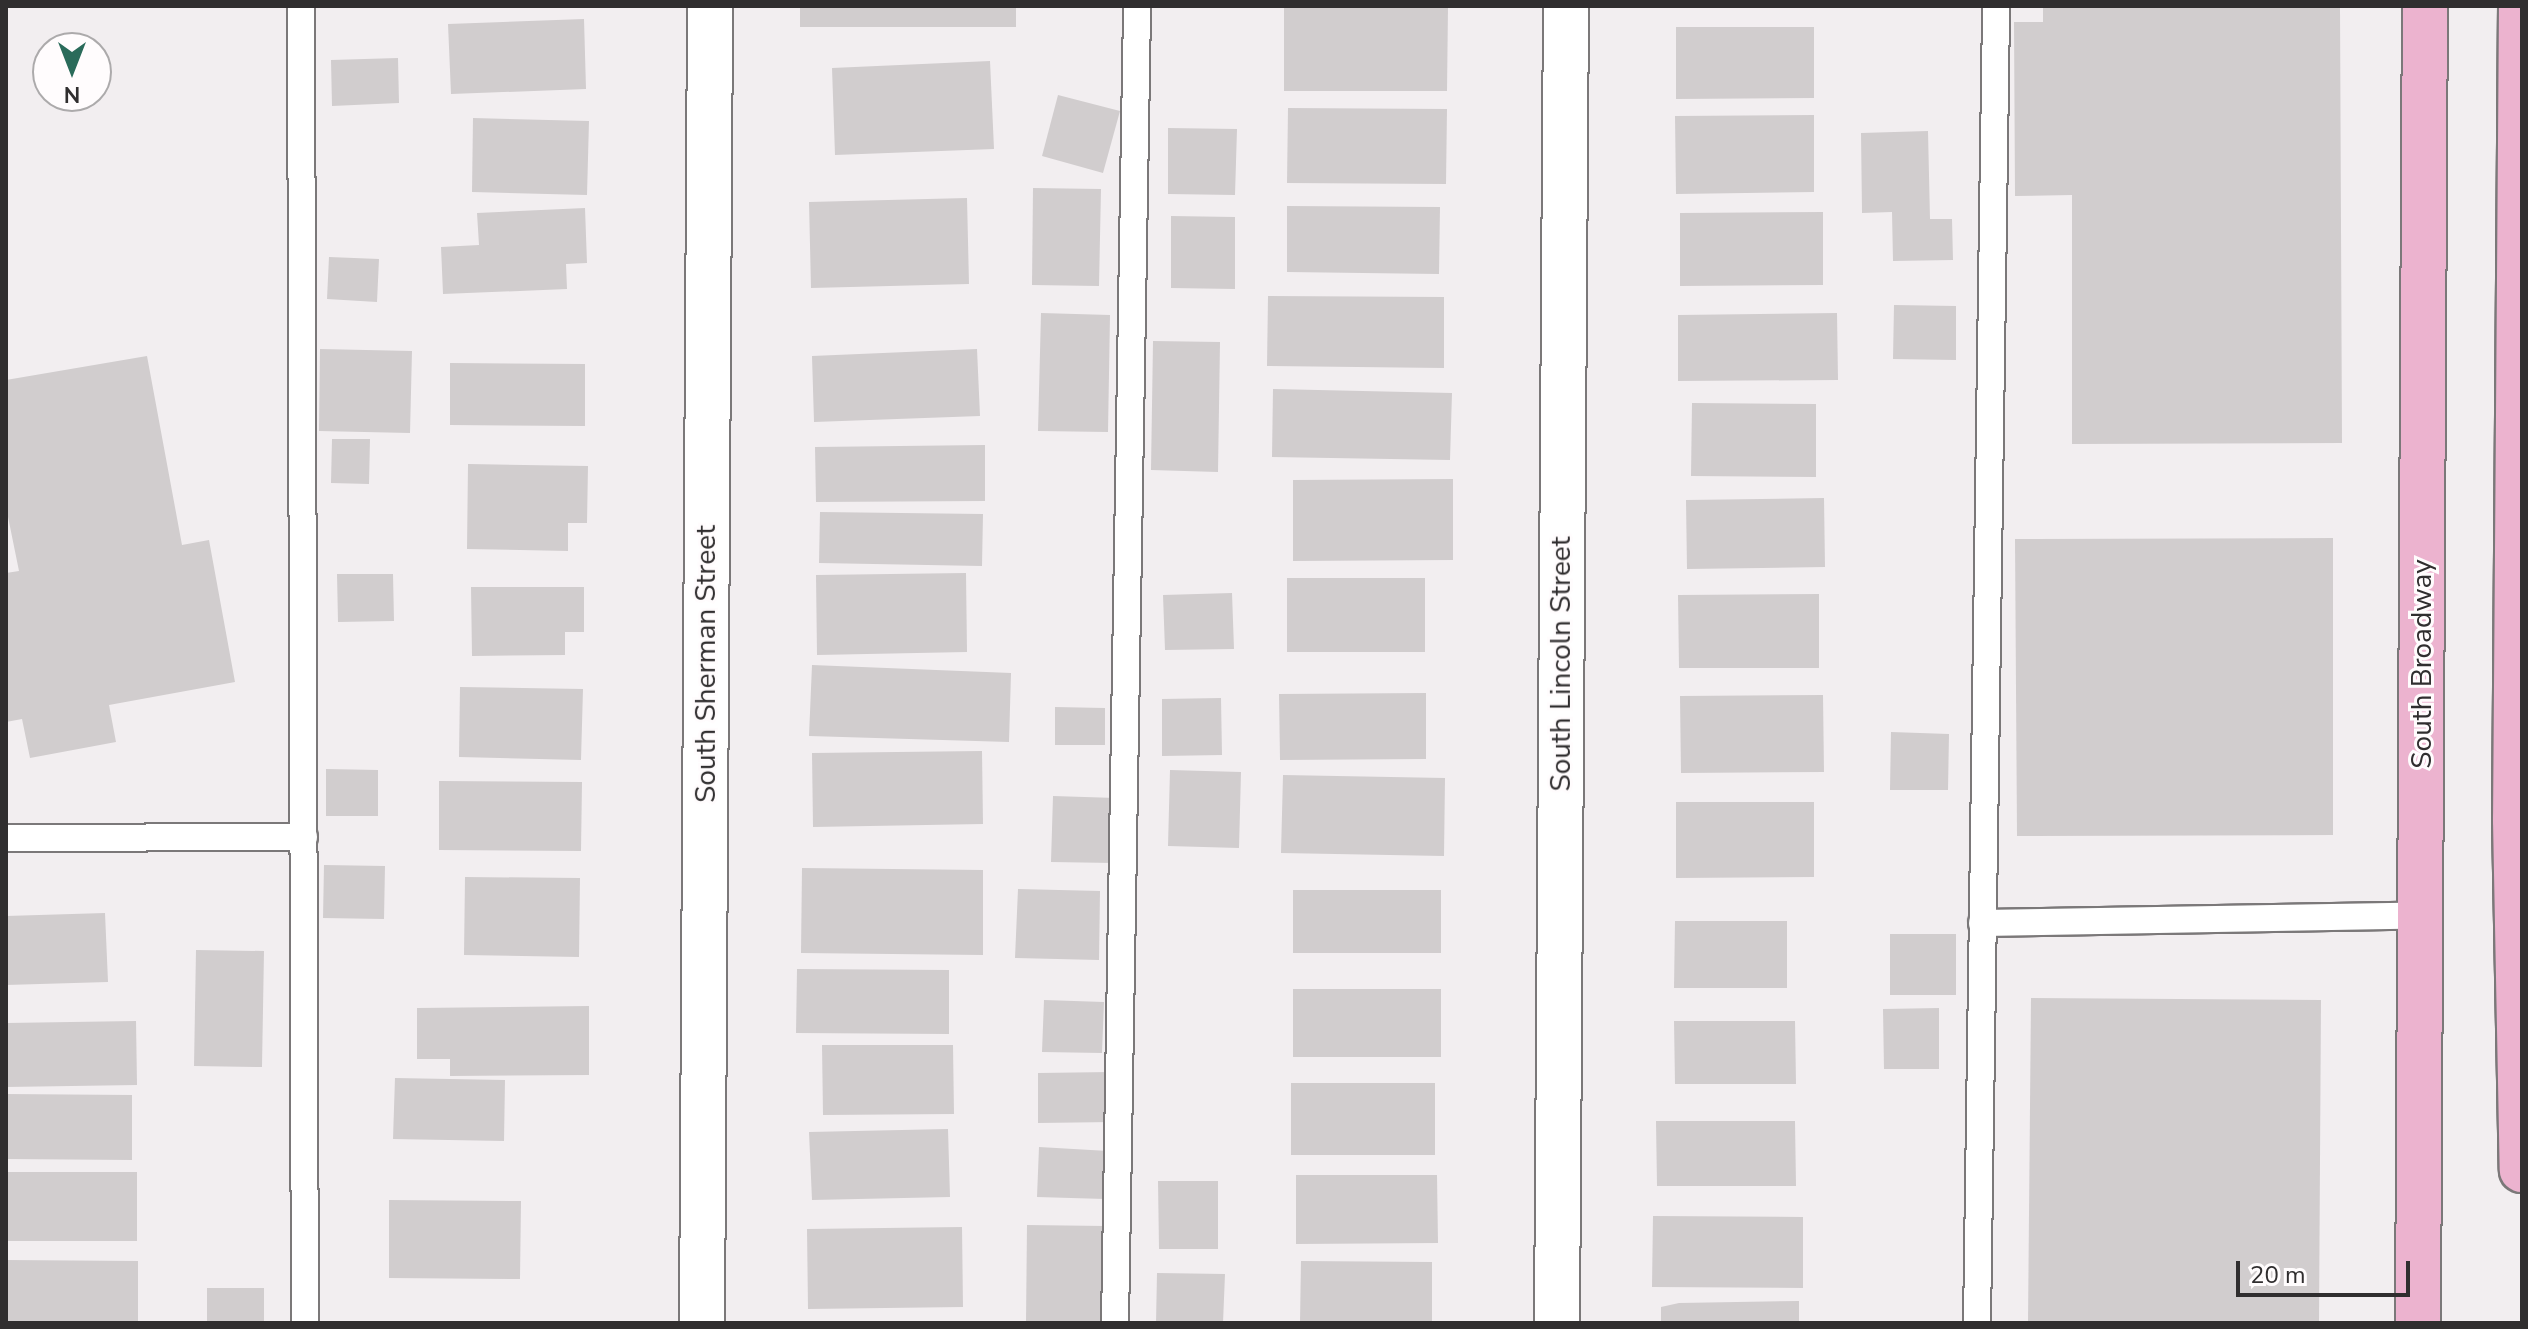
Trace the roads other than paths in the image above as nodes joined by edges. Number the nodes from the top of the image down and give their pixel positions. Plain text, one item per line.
1 (301, 6) edge
2 (710, 6) edge
3 (1137, 6) edge
4 (1566, 6) edge
5 (1996, 6) edge
6 (2425, 6) edge
7 (2521, 6) edge
8 (2519, 725) edge
9 (304, 837) junction
10 (6, 838) edge
11 (2420, 915) junction
12 (1982, 923) junction
13 (2521, 1113) edge
14 (2522, 1170) edge
15 (305, 1323) edge
16 (702, 1323) edge
17 (1115, 1323) edge
18 (1557, 1323) edge
19 (1977, 1323) edge
20 (2418, 1323) edge

1 - 9 lane
2 - 16 street, South Sherman Street
3 - 17 lane
4 - 18 street, South Lincoln Street
5 - 12 lane
6 - 11 main road, South Broadway
7 - 8 main road
8 - 13 main road
9 - 10 lane
9 - 15 lane
11 - 12 lane
11 - 20 main road, South Broadway
12 - 19 lane
13 - 14 main road

